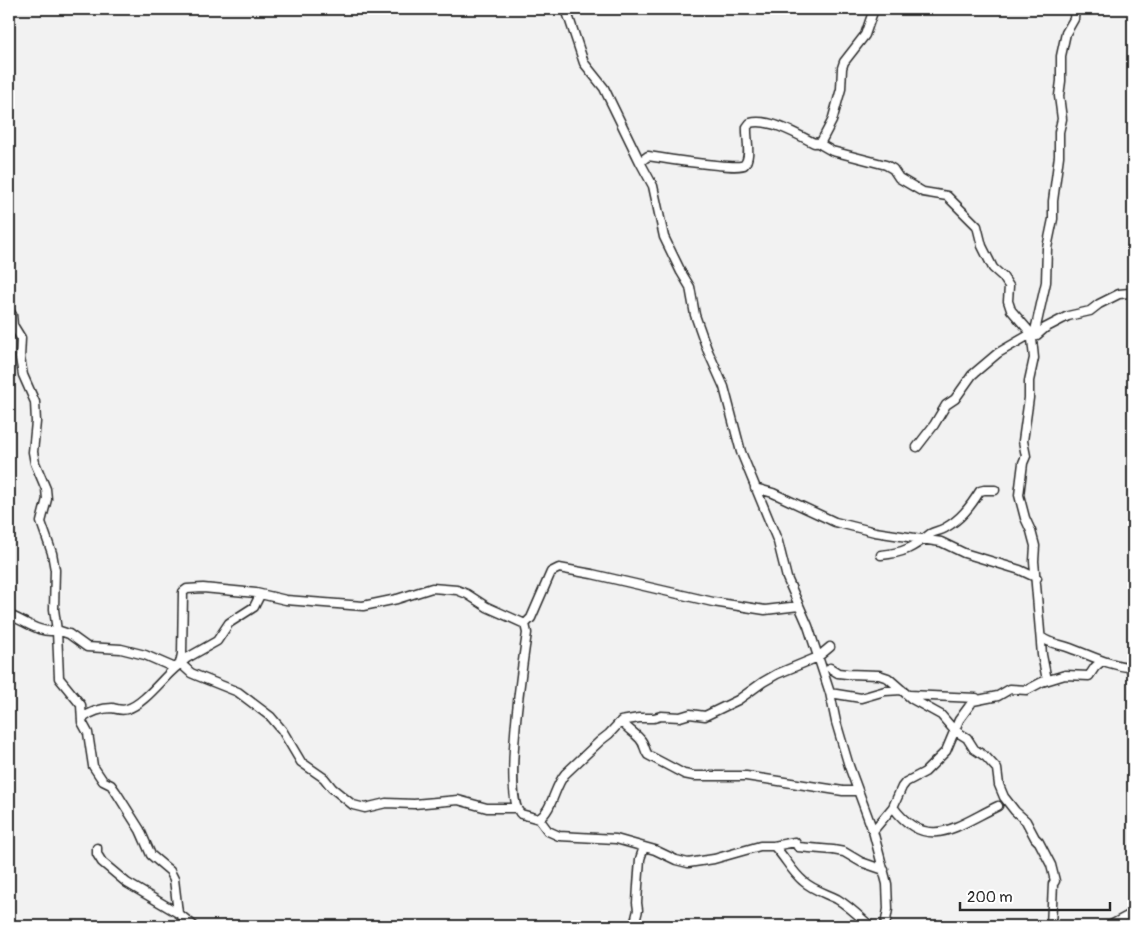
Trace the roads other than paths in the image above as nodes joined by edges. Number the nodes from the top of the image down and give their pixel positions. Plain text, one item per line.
1 (566, 9) edge
2 (874, 9) edge
3 (1075, 9) edge
4 (818, 143) junction
5 (640, 162) junction
6 (1133, 291) edge
7 (9, 310) edge
8 (1033, 335) junction
9 (917, 447) dead end
10 (755, 488) junction
11 (995, 490) dead end
12 (926, 539) junction
13 (881, 555) dead end
14 (1036, 578) junction
15 (260, 595) junction
16 (799, 606) junction
17 (9, 615) edge
18 (525, 624) junction
19 (57, 630) junction
20 (1041, 637) junction
21 (830, 647) dead end
22 (818, 657) junction
23 (1102, 661) junction
24 (177, 665) junction
25 (830, 668) dead end
26 (1133, 668) edge
27 (1047, 680) junction
28 (906, 692) junction
29 (830, 693) junction
30 (981, 699) junction
31 (83, 718) junction
32 (621, 721) junction
33 (954, 730) junction
34 (857, 791) junction
35 (998, 806) dead end
36 (893, 807) junction
37 (517, 808) junction
38 (538, 819) junction
39 (873, 831) junction
40 (774, 846) junction
41 (644, 847) junction
42 (97, 848) dead end
43 (884, 870) junction
44 (178, 913) junction
45 (1133, 913) edge
46 (194, 926) edge
47 (634, 926) edge
48 (870, 926) edge
49 (885, 926) edge
50 (1051, 926) edge
51 (1109, 926) edge

1 - 5 street
2 - 4 street
3 - 8 street
4 - 5 street
4 - 8 street
5 - 10 street
6 - 8 street
7 - 19 street
8 - 9 street
8 - 14 street
10 - 12 street
10 - 16 street
11 - 12 street
12 - 13 street
12 - 14 street
14 - 20 street
15 - 18 street
15 - 24 street
15 - 24 street
16 - 18 street
16 - 22 street
17 - 19 street
18 - 37 street
19 - 24 street
19 - 31 street
20 - 23 street
20 - 27 street
21 - 22 street
22 - 29 street
22 - 32 street
23 - 26 street
23 - 27 street
24 - 31 street
24 - 37 street
25 - 28 street
27 - 30 street
28 - 29 street
28 - 30 street
28 - 33 street
29 - 34 street
30 - 33 street
31 - 44 street
32 - 34 street
32 - 38 street
33 - 36 street
33 - 50 street
34 - 39 street
35 - 36 street
36 - 39 street
37 - 38 street
38 - 41 street
39 - 43 street
40 - 41 street
40 - 43 street
40 - 48 street
41 - 47 street
42 - 44 street
43 - 49 street
44 - 46 street
45 - 51 street

